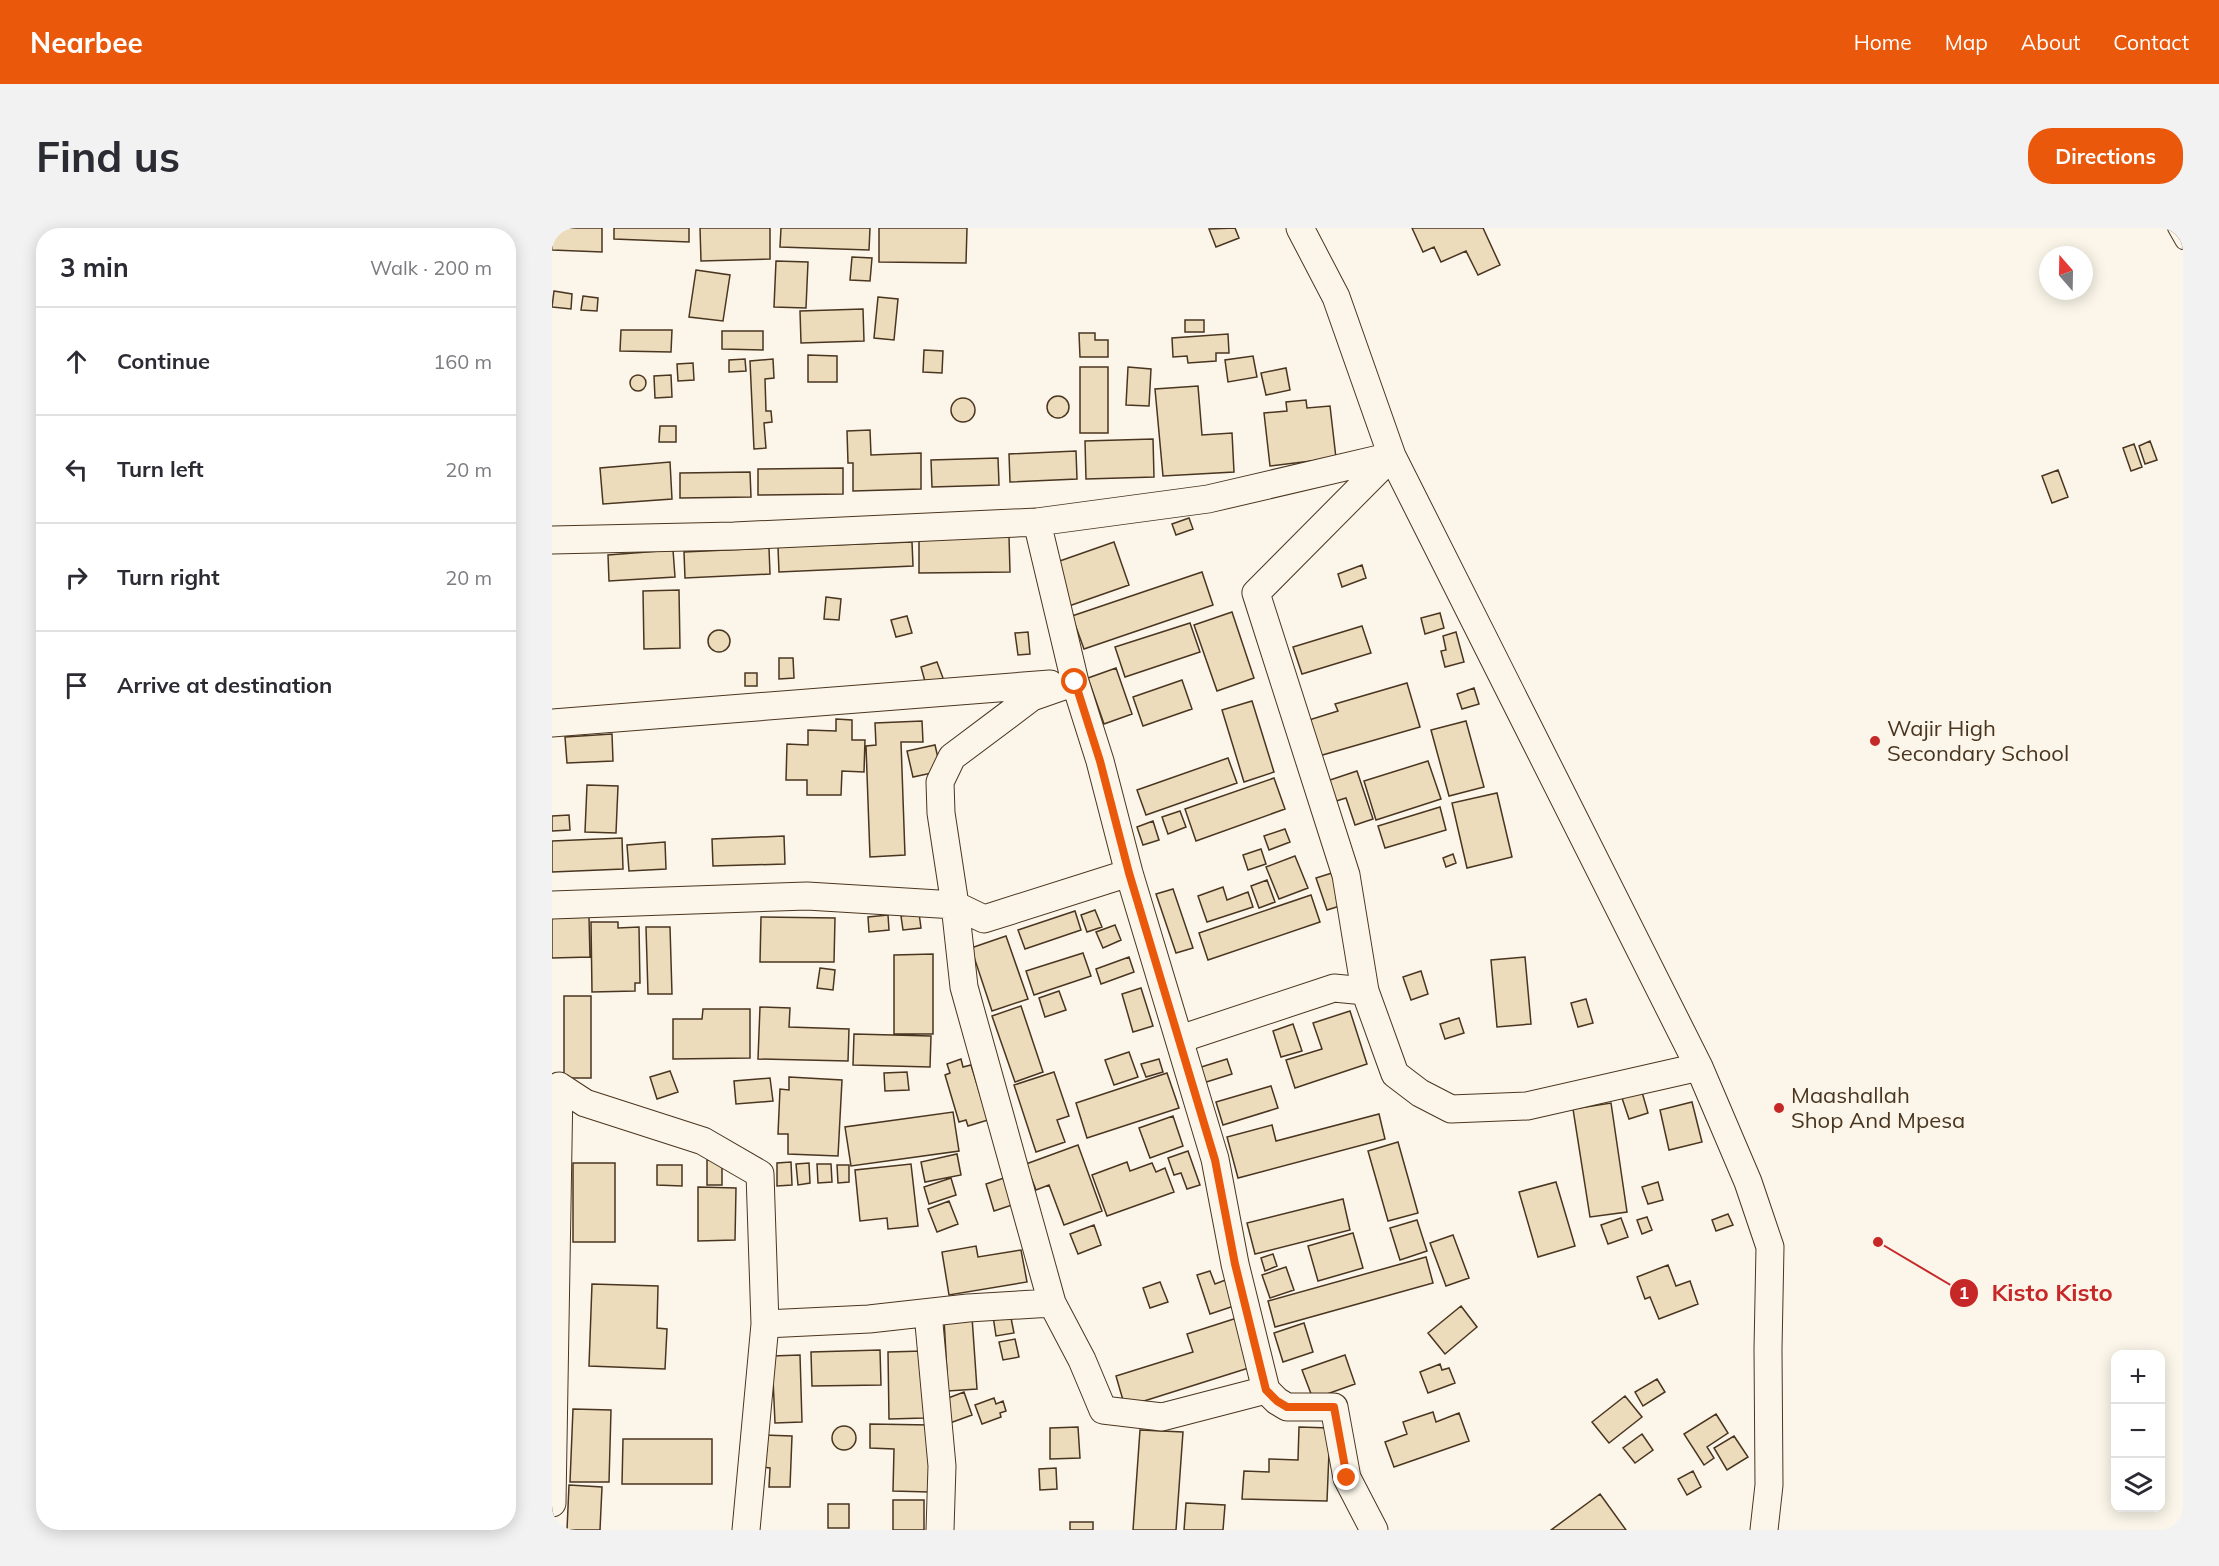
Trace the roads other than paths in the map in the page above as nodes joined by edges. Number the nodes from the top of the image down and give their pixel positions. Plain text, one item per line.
1 (1300, 228) edge
2 (2175, 228) edge
3 (2183, 242) edge
4 (1392, 456) junction
5 (1037, 522) junction
6 (552, 540) edge
7 (1075, 682) junction
8 (552, 723) edge
9 (1129, 873) junction
10 (955, 904) junction
11 (552, 905) edge
12 (1365, 991) junction
13 (1180, 1039) junction
14 (1698, 1067) junction
15 (1052, 1303) junction
16 (928, 1313) junction
17 (765, 1324) junction
18 (1266, 1390) junction
19 (552, 1503) edge
20 (746, 1530) edge
21 (940, 1530) edge
22 (1374, 1530) edge
23 (1764, 1530) edge

1 - 4 street
2 - 3 lane
4 - 5 street
4 - 12 street
4 - 14 street
5 - 6 street
5 - 7 street
7 - 8 street
7 - 9 street
7 - 10 street
9 - 10 street
9 - 13 street
10 - 11 street
10 - 15 street
12 - 13 street
12 - 14 street
13 - 18 street
14 - 23 street
15 - 16 street
15 - 18 street
16 - 17 street
16 - 21 street
17 - 19 street
17 - 20 street
18 - 22 street

